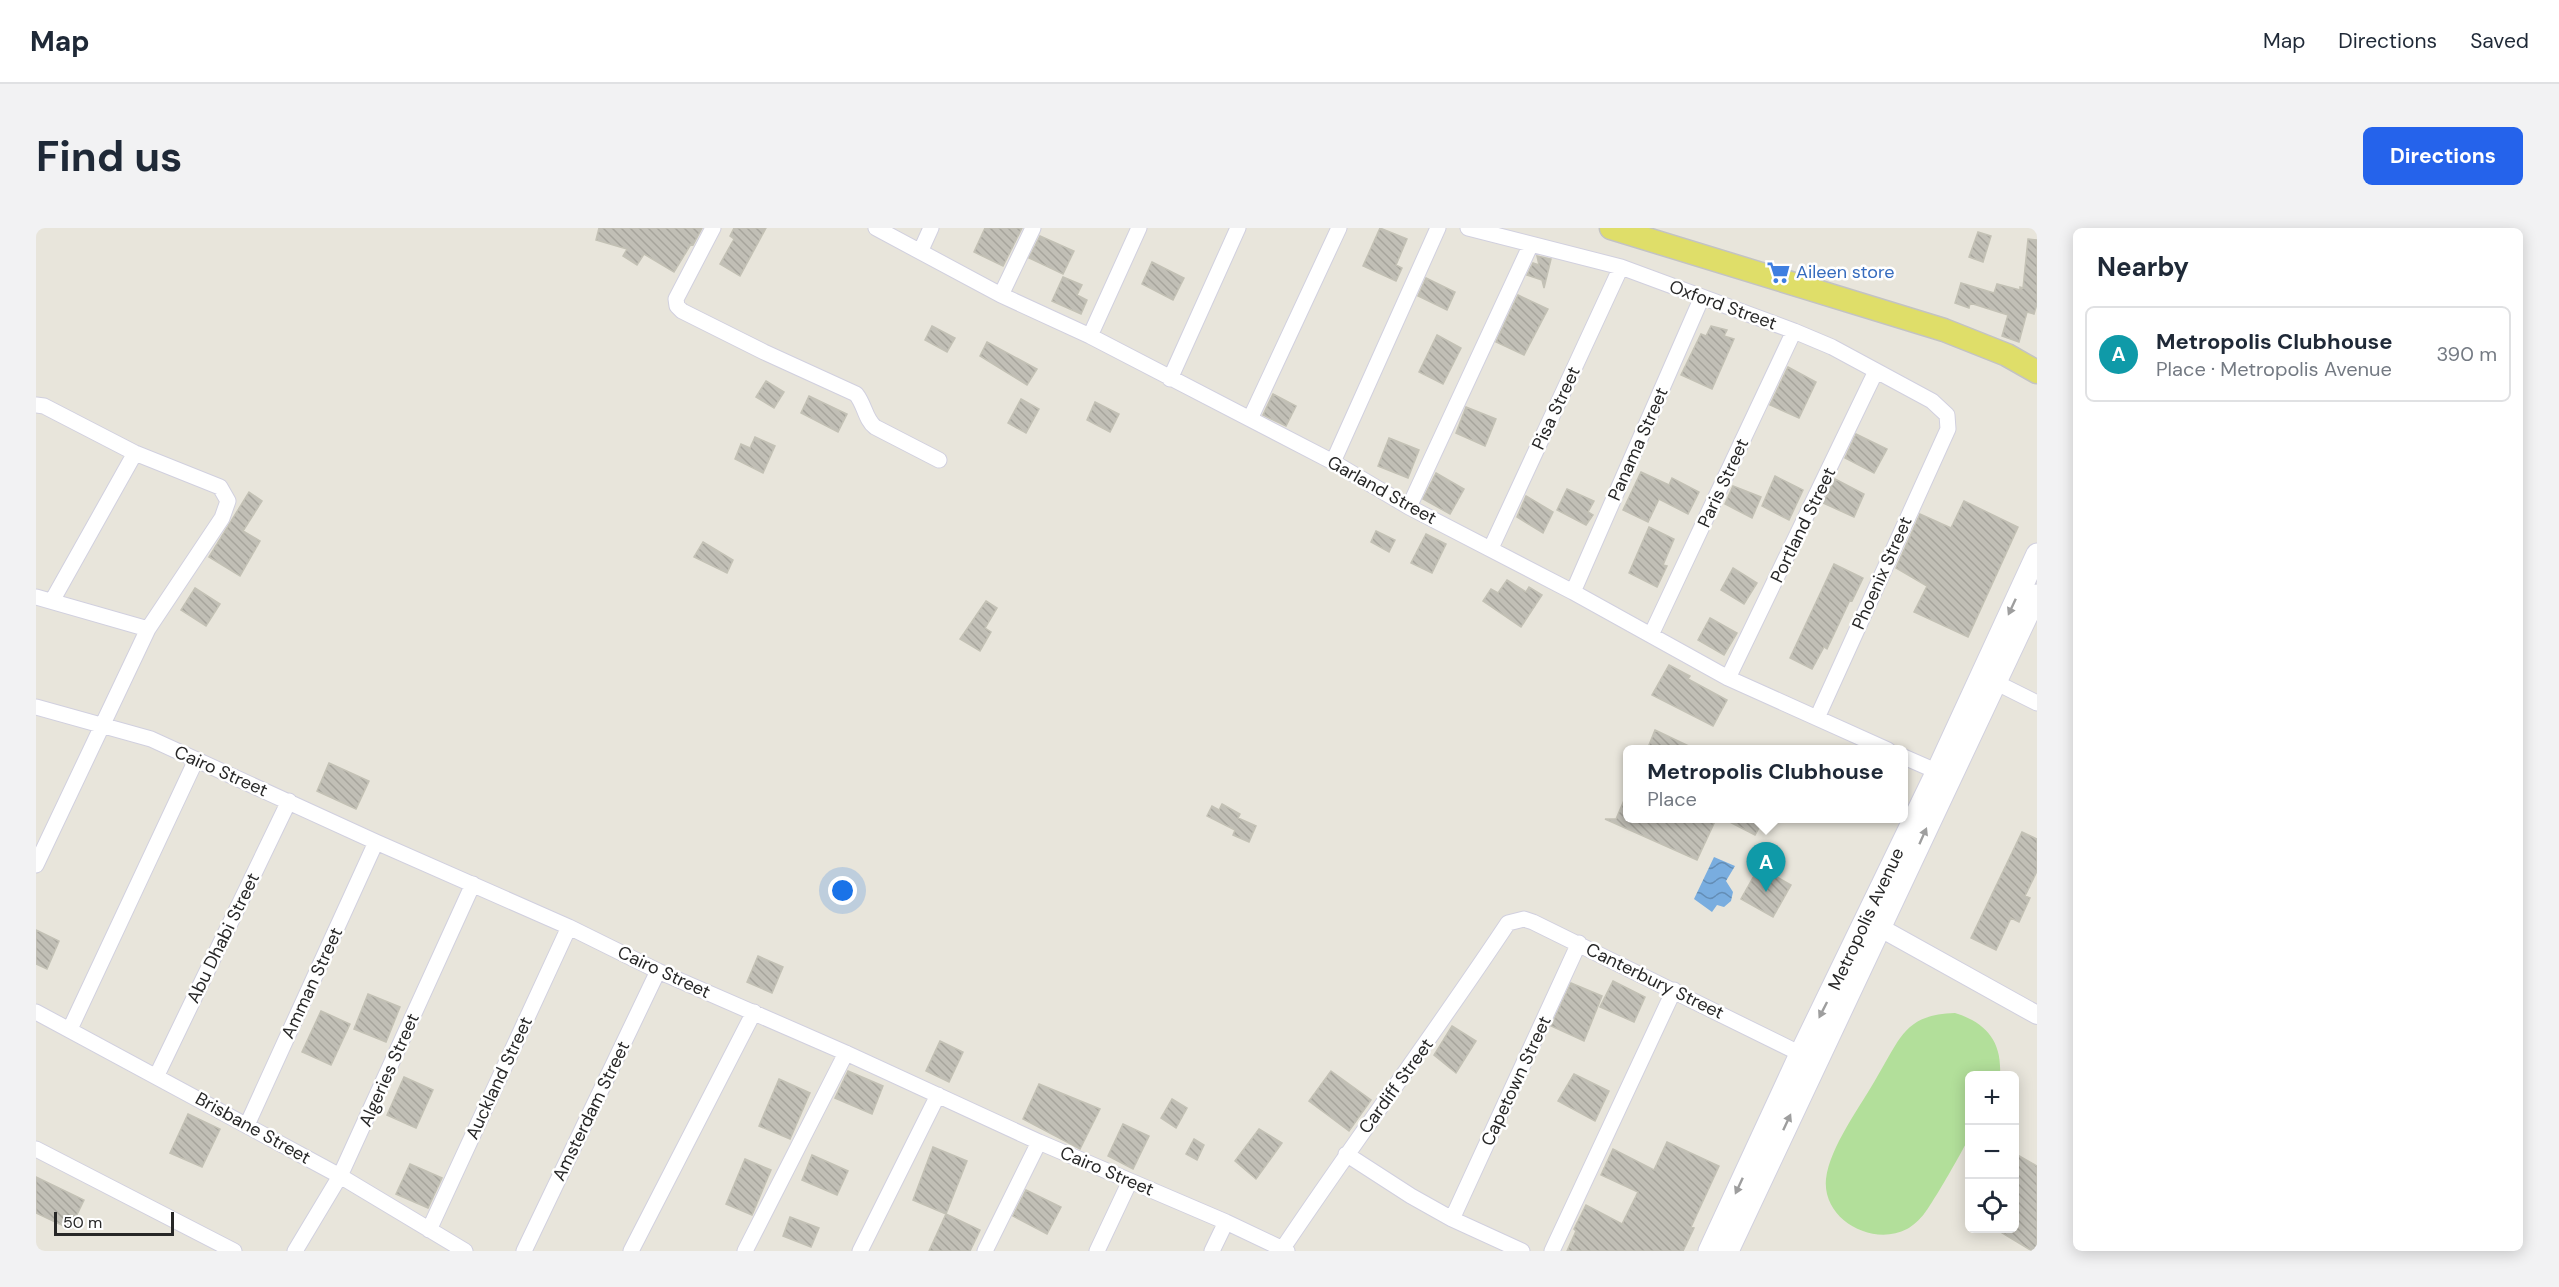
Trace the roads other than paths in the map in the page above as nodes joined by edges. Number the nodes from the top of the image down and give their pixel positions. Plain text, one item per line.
1 (713, 228) edge
2 (876, 228) edge
3 (931, 228) edge
4 (1033, 228) edge
5 (1139, 228) edge
6 (1238, 228) edge
7 (1339, 228) edge
8 (1438, 228) edge
9 (1468, 228) edge
10 (1611, 228) edge
11 (1531, 243) junction
12 (921, 250) junction
13 (1620, 267) junction
14 (1001, 295) junction
15 (1702, 297) junction
16 (1794, 331) junction
17 (1090, 336) junction
18 (1875, 371) junction
19 (2037, 372) edge
20 (1170, 379) junction
21 (36, 405) edge
22 (1250, 419) junction
23 (1948, 429) joint
24 (135, 453) junction
25 (939, 460) dead end
26 (1333, 462) junction
27 (1409, 507) junction
28 (1491, 548) junction
29 (2037, 554) edge
30 (1573, 592) junction
31 (2037, 595) edge
32 (36, 597) edge
33 (52, 601) junction
34 (148, 629) junction
35 (1651, 635) junction
36 (1728, 678) junction
37 (1987, 678) junction
38 (2037, 703) edge
39 (36, 707) edge
40 (1817, 718) junction
41 (103, 725) junction
42 (1877, 745) edge
43 (196, 759) junction
44 (1908, 759) edge
45 (1943, 775) junction
46 (289, 801) junction
47 (376, 842) junction
48 (36, 865) edge
49 (473, 884) junction
50 (1508, 923) joint
51 (1874, 923) junction
52 (569, 927) junction
53 (1579, 944) junction
54 (658, 971) junction
55 (1674, 990) junction
56 (36, 1012) edge
57 (754, 1012) junction
58 (2037, 1015) edge
59 (70, 1029) junction
60 (846, 1053) junction
61 (1808, 1057) junction
62 (157, 1076) junction
63 (938, 1095) junction
64 (247, 1125) junction
65 (1039, 1142) junction
66 (36, 1149) edge
67 (1346, 1154) junction
68 (340, 1176) junction
69 (1130, 1181) junction
70 (1452, 1219) junction
71 (1226, 1222) junction
72 (429, 1230) junction
73 (1285, 1249) edge
74 (234, 1251) edge
75 (295, 1251) edge
76 (465, 1251) edge
77 (524, 1251) edge
78 (631, 1251) edge
79 (745, 1251) edge
80 (860, 1251) edge
81 (985, 1251) edge
82 (1097, 1251) edge
83 (1212, 1251) edge
84 (1522, 1251) edge
85 (1552, 1251) edge
86 (1709, 1251) edge
87 (1728, 1251) edge

1 - 25 street
2 - 12 street, Garland Street
3 - 12 street
4 - 14 street
5 - 17 street
6 - 20 street
7 - 22 street
8 - 26 street
9 - 11 street, Oxford Street
10 - 19 main road
11 - 13 street, Oxford Street
11 - 27 street
12 - 14 street, Garland Street
13 - 15 street, Oxford Street
13 - 28 street, Pisa Street
14 - 17 street, Garland Street
15 - 16 street, Oxford Street
15 - 30 street, Panama Street
16 - 18 street, Oxford Street
16 - 35 street, Paris Street
17 - 20 street, Garland Street
18 - 23 street, Oxford Street
18 - 36 street, Portland Street
20 - 22 street, Garland Street
21 - 24 street
22 - 26 street, Garland Street
23 - 40 street, Phoenix Street
24 - 33 street
24 - 34 street
26 - 27 street, Garland Street
27 - 28 street, Garland Street
28 - 30 street, Garland Street
29 -> 37 main road, Metropolis Avenue
30 - 35 street, Garland Street
31 - 37 main road, Metropolis Avenue
32 - 33 street
33 - 34 street
34 - 41 street
35 - 36 street, Garland Street
36 - 40 street, Garland Street
37 - 38 street
37 - 45 main road, Metropolis Avenue
39 - 41 street, Cairo Street
40 - 42 street, Garland Street
41 - 43 street, Cairo Street
41 - 48 street
43 - 46 street, Cairo Street
43 - 59 street
44 - 45 street
45 - 51 main road, Metropolis Avenue
46 - 47 street, Cairo Street
46 - 62 street, Abu Dhabi Street
47 - 49 street, Cairo Street
47 - 64 street, Amman Street
49 - 52 street, Cairo Street
49 - 68 street, Algeries Street
50 - 53 street, Canterbury Street
50 - 67 street, Cardiff Street
51 - 58 street
51 - 61 main road, Metropolis Avenue
52 - 54 street, Cairo Street
52 - 72 street, Auckland Street
53 - 55 street, Canterbury Street
53 - 70 street, Capetown Street
54 - 57 street, Cairo Street
54 - 77 street, Amsterdam Street
55 - 61 street, Canterbury Street
55 - 85 street
56 - 59 street, Brisbane Street
57 - 60 street, Cairo Street
57 - 78 street
59 - 62 street, Brisbane Street
60 - 63 street, Cairo Street
60 - 79 street
61 -> 86 main road, Metropolis Avenue
87 -> 61 main road, Metropolis Avenue
62 - 64 street, Brisbane Street
63 - 65 street, Cairo Street
63 - 80 street
64 - 68 street, Brisbane Street
65 - 69 street, Cairo Street
65 - 81 street
66 - 74 street
67 - 70 street
67 - 73 street, Cardiff Street
68 - 72 street, Brisbane Street
68 - 75 street, Algeries Street
69 - 71 street, Cairo Street
69 - 82 street
70 - 84 street
71 - 73 street, Cairo Street
71 - 83 street
72 - 76 street, Brisbane Street

